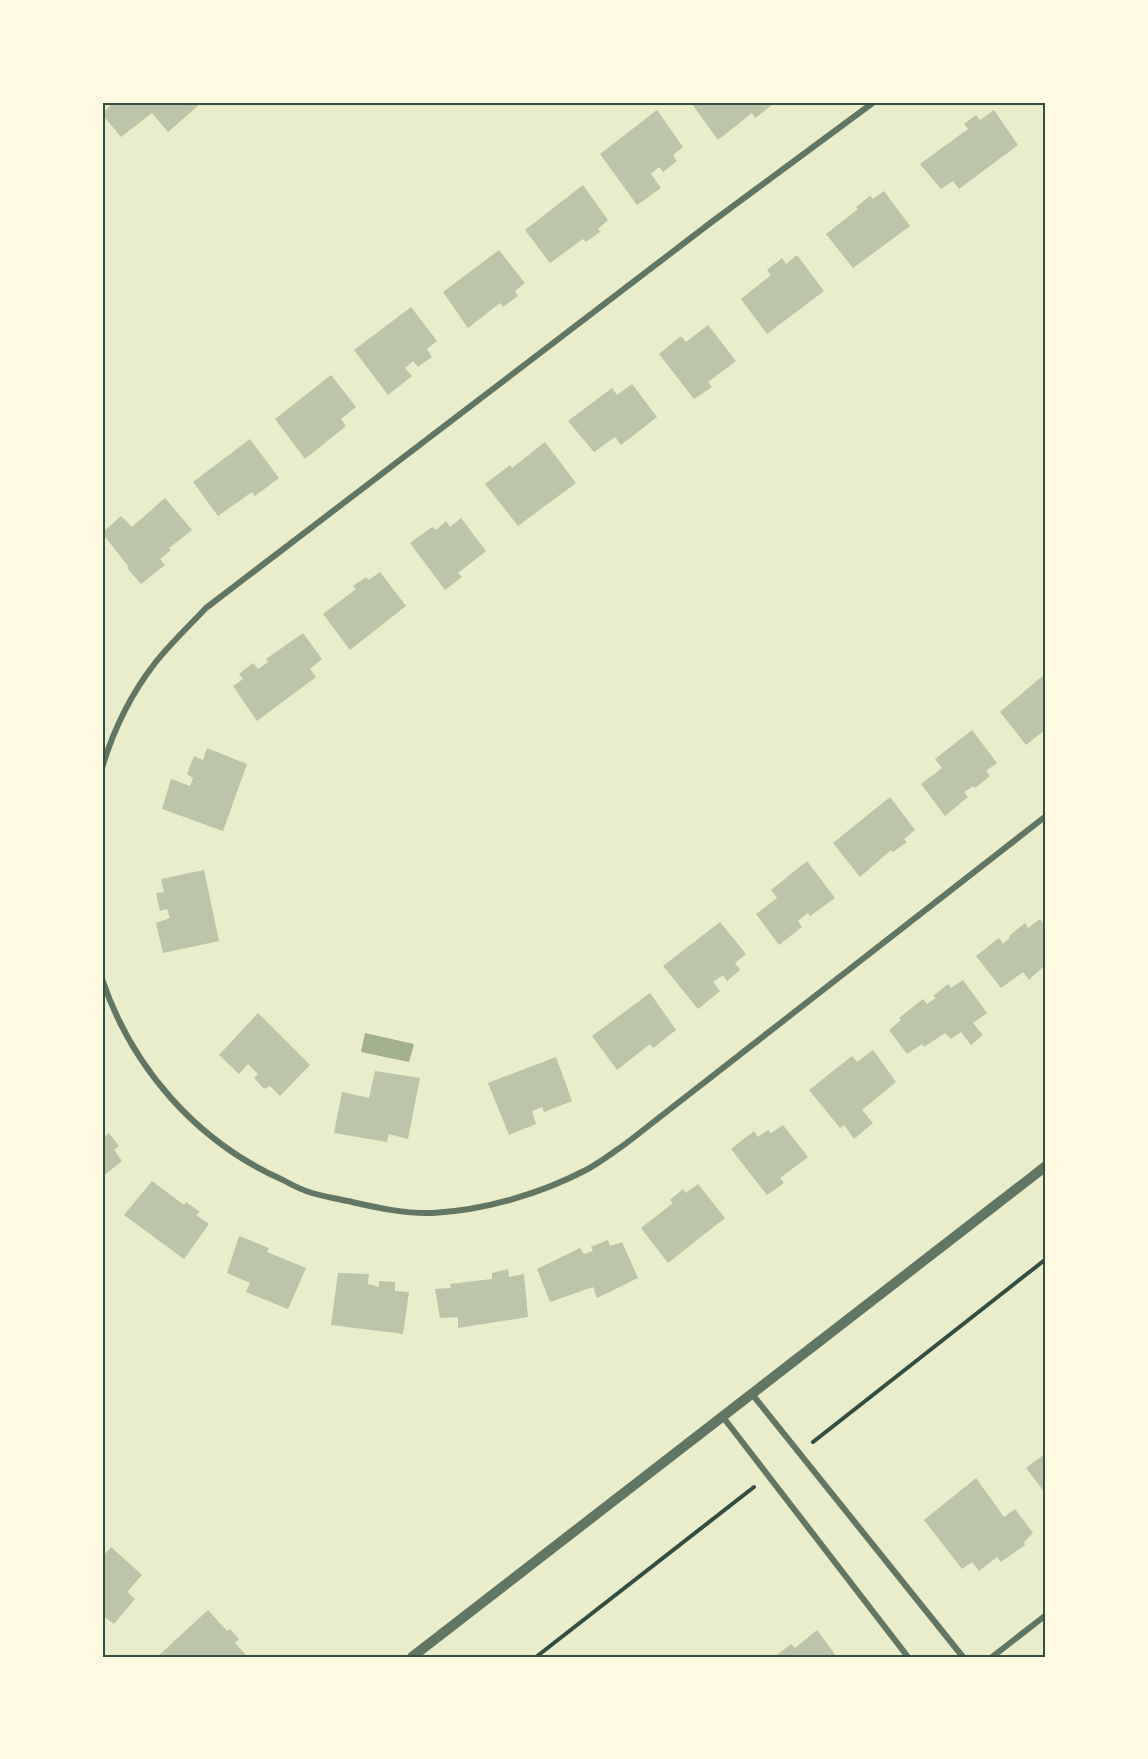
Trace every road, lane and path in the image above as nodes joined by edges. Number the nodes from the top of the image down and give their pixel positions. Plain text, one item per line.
1 (874, 102) edge
2 (102, 768) edge
3 (1046, 816) edge
4 (102, 979) edge
5 (1046, 1166) edge
6 (752, 1394) junction
7 (723, 1418) junction
8 (1046, 1615) edge
9 (412, 1657) edge
10 (908, 1657) edge
11 (963, 1657) edge
12 (992, 1657) edge

1 - 2 street
3 - 4 street
5 - 6 street
6 - 7 street
6 - 11 street
7 - 9 street
7 - 10 street
8 - 12 street

